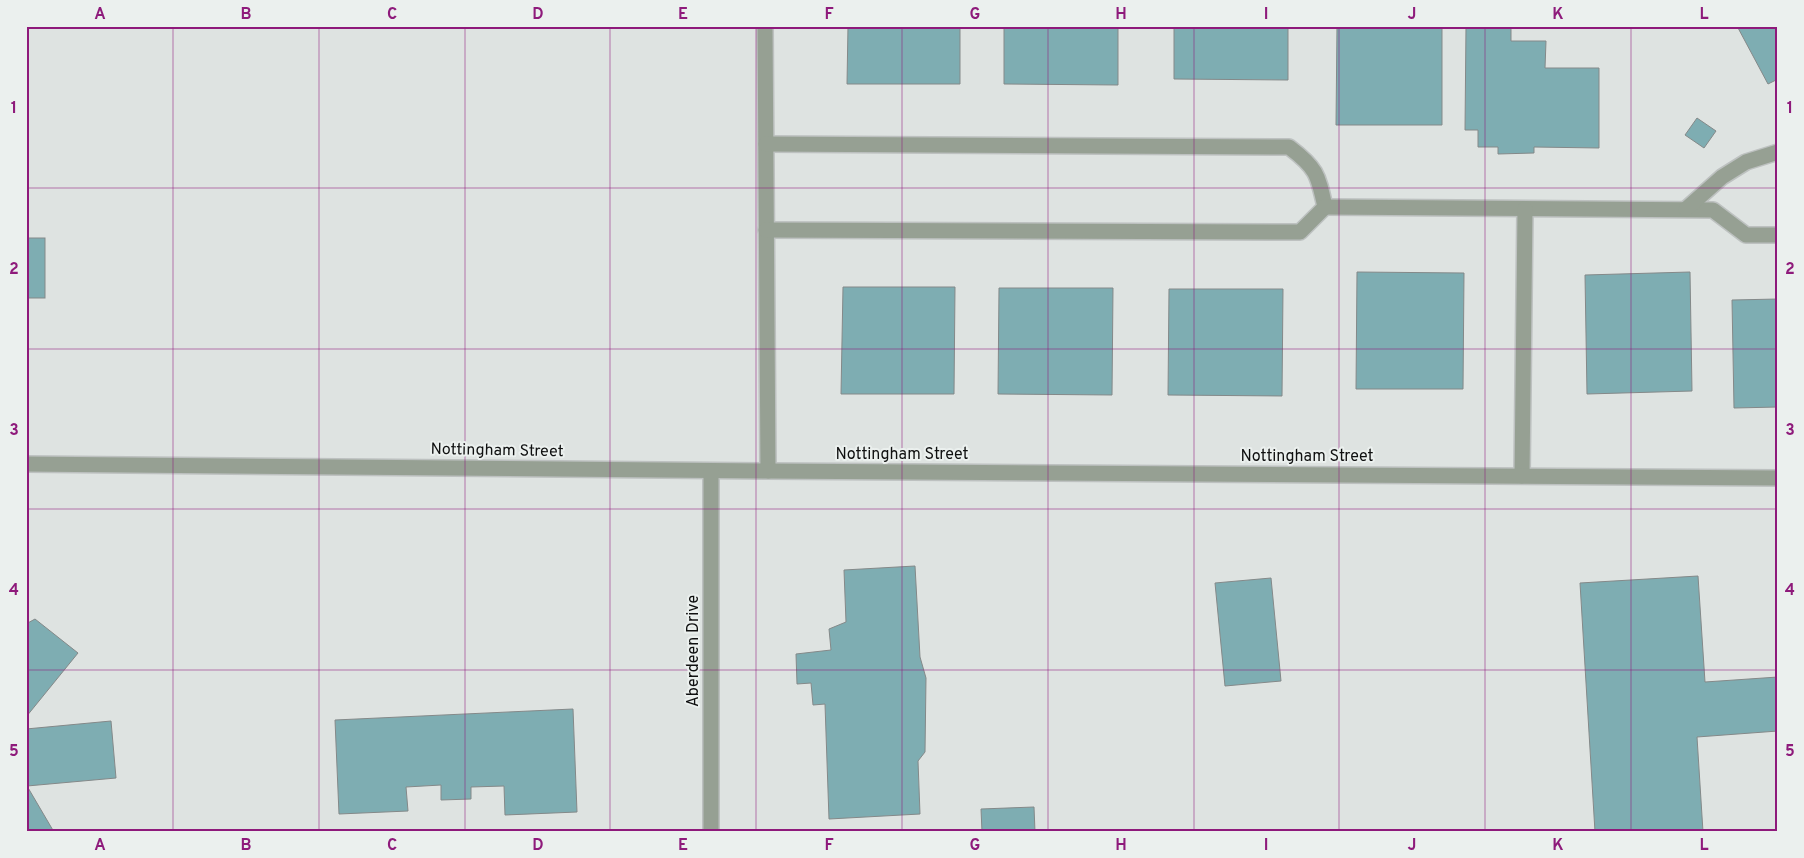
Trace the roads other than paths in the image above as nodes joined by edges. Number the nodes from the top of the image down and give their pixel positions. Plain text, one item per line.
1 (764, 26) edge
2 (766, 144) junction
3 (1778, 152) edge
4 (1325, 207) junction
5 (1525, 209) junction
6 (1686, 209) junction
7 (766, 230) junction
8 (1778, 235) edge
9 (26, 464) edge
10 (711, 471) junction
11 (768, 471) junction
12 (1522, 476) junction
13 (1778, 478) edge
14 (711, 832) edge

1 - 2 street
2 - 4 street
2 - 7 street
3 - 6 street
4 - 5 street
4 - 7 street
5 - 6 street
5 - 12 street
6 - 8 street
7 - 11 street
9 - 10 street, Nottingham Street
10 - 11 street, Nottingham Street
10 - 14 street, Aberdeen Drive
11 - 12 street, Nottingham Street
12 - 13 street, Nottingham Street

